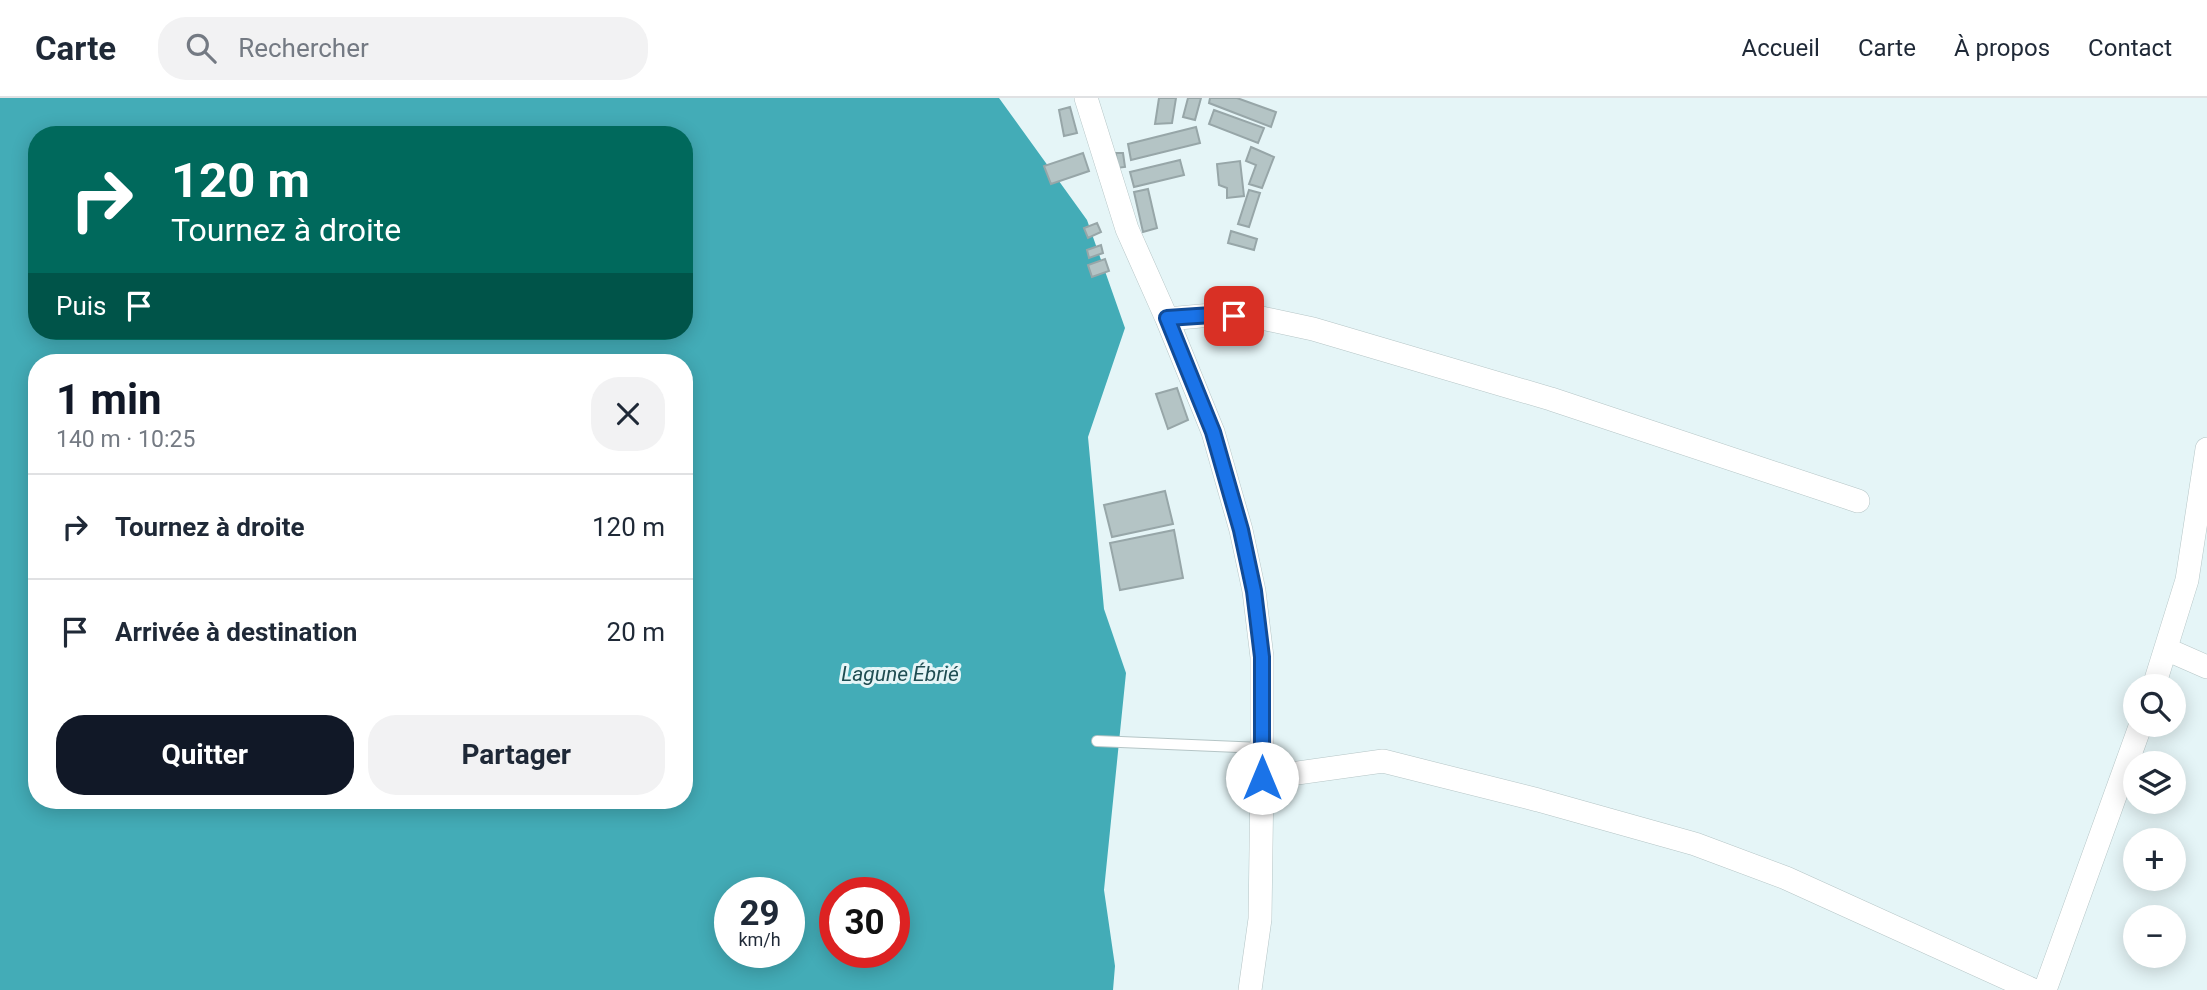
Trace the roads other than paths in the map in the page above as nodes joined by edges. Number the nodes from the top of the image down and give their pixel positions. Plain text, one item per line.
1 (1086, 98) edge
2 (1167, 318) junction
3 (2207, 449) edge
4 (1858, 501) dead end
5 (2166, 649) junction
6 (2207, 667) edge
7 (2158, 674) edge
8 (2136, 737) edge
9 (1097, 741) dead end
10 (1262, 748) junction
11 (1262, 778) junction
12 (1250, 990) edge
13 (2033, 990) edge
14 (2045, 990) edge

1 - 2 street
2 - 4 street
2 - 10 street
3 - 5 street
5 - 6 street
5 - 7 street
8 - 14 street
9 - 10 lane
10 - 11 street
11 - 12 street
11 - 13 street

